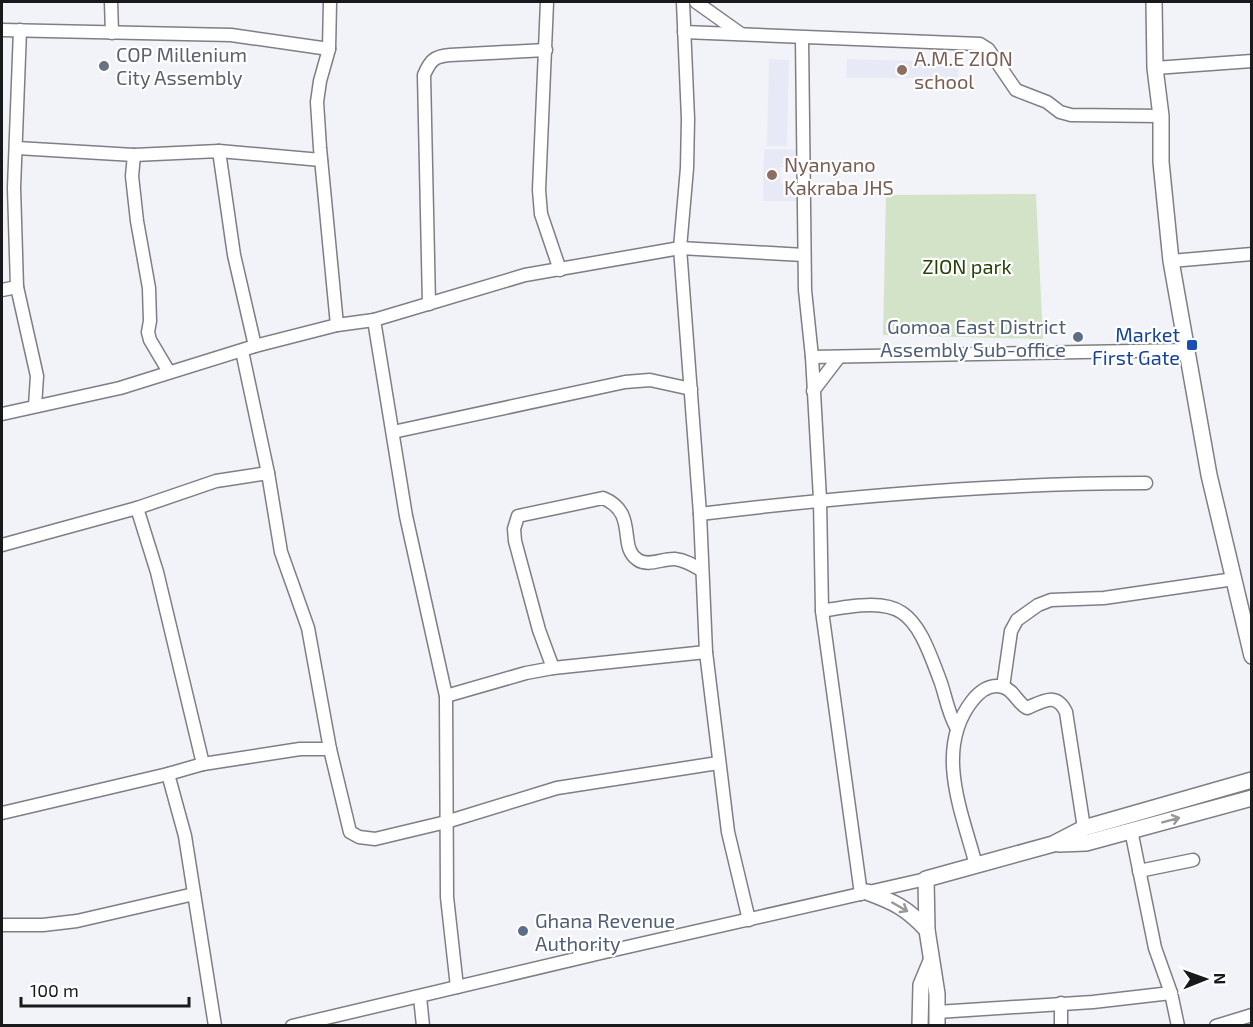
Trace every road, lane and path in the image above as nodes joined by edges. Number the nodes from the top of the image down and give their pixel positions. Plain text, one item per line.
1 (111, 2) edge
2 (330, 2) edge
3 (546, 2) edge
4 (683, 2) edge
5 (696, 2) edge
6 (1154, 2) edge
7 (2, 30) edge
8 (20, 30) junction
9 (684, 32) junction
10 (112, 33) junction
11 (742, 35) junction
12 (802, 38) junction
13 (329, 49) junction
14 (546, 50) junction
15 (1251, 60) edge
16 (1155, 68) junction
17 (1161, 116) junction
18 (17, 148) junction
19 (219, 151) junction
20 (134, 155) junction
21 (321, 160) junction
22 (680, 248) junction
23 (1251, 254) edge
24 (804, 255) junction
25 (1172, 261) junction
26 (560, 270) junction
27 (17, 287) junction
28 (2, 290) edge
29 (429, 304) junction
30 (375, 320) junction
31 (337, 325) junction
32 (255, 346) junction
33 (1187, 350) junction
34 (242, 351) junction
35 (812, 357) junction
36 (839, 357) junction
37 (169, 372) junction
38 (691, 388) junction
39 (813, 391) junction
40 (35, 406) junction
41 (2, 414) edge
42 (393, 432) junction
43 (268, 473) junction
44 (1146, 483) dead end
45 (820, 499) junction
46 (137, 508) junction
47 (700, 514) junction
48 (2, 545) edge
49 (702, 570) junction
50 (1233, 579) junction
51 (822, 611) junction
52 (706, 652) junction
53 (1251, 656) edge
54 (553, 668) junction
55 (1003, 687) junction
56 (446, 696) junction
57 (956, 727) junction
58 (330, 749) junction
59 (718, 763) junction
60 (203, 764) junction
61 (168, 774) junction
62 (1251, 780) edge
63 (1251, 798) edge
64 (2, 813) edge
65 (446, 822) junction
66 (1084, 828) junction
67 (1131, 830) junction
68 (1053, 844) junction
69 (1193, 860) dead end
70 (976, 865) junction
71 (1139, 871) junction
72 (926, 879) junction
73 (864, 893) junction
74 (194, 894) junction
75 (750, 920) junction
76 (2, 925) edge
77 (927, 930) junction
78 (931, 961) junction
79 (457, 987) junction
80 (1171, 993) junction
81 (420, 997) junction
82 (1061, 1004) junction
83 (1251, 1016) edge
84 (937, 1019) edge
85 (215, 1026) edge
86 (292, 1026) edge
87 (423, 1026) edge
88 (920, 1026) edge
89 (1061, 1026) edge
90 (1178, 1026) edge
91 (1216, 1026) edge

1 - 10 street
2 - 13 street
3 - 14 street
4 - 9 street
5 - 11 street
6 - 16 street
7 - 8 street
8 - 10 street
8 - 18 street
9 - 11 street
9 - 22 street
10 - 13 street
11 - 12 street
12 - 17 street
12 - 24 street
13 - 21 street
14 - 26 street
14 - 29 street
15 - 16 street
16 - 17 street
17 - 25 street
18 - 20 street
18 - 27 street
19 - 20 street
19 - 21 street
19 - 32 street
20 - 37 street
21 - 31 street
22 - 24 street
22 - 26 street
22 - 38 street
23 - 25 street
24 - 35 street
25 - 33 street
26 - 29 street
27 - 28 street
27 - 40 street
29 - 30 street
30 - 31 street
30 - 42 street
31 - 32 street
32 - 34 street
33 - 36 street
33 - 50 street
34 - 37 street
34 - 43 street
35 - 36 street
35 - 39 street
36 - 39 street
37 - 40 street
38 - 42 street
38 - 47 street
39 - 45 street
40 - 41 street
42 - 56 street
43 - 46 street
43 - 58 street
44 - 45 street
45 - 47 street
45 - 51 street
46 - 48 street
46 - 60 street
47 - 49 street
49 - 52 street
49 - 54 street
50 - 53 street
50 - 55 street
51 - 57 street
51 - 73 street
52 - 54 street
52 - 59 street
54 - 56 street
55 - 57 street
55 - 66 street
56 - 65 street
57 - 70 street
58 - 60 street
58 - 65 street
59 - 65 street
59 - 75 street
60 - 61 street
61 - 64 street
61 - 74 street
62 - 66 street
67 -> 63 street
65 - 79 street
66 - 68 street
67 - 68 street
67 - 71 street
68 - 70 street
69 - 71 street
70 - 72 street
71 - 80 street
72 - 73 street
72 - 77 street
73 - 75 street
73 -> 77 street
74 - 76 street
74 - 85 street
75 - 79 street
77 - 78 street
78 - 84 street
78 - 88 street
79 - 81 street
80 - 82 street
80 - 90 street
81 - 86 street
81 - 87 street
82 - 84 street
82 - 89 street
83 - 91 street

